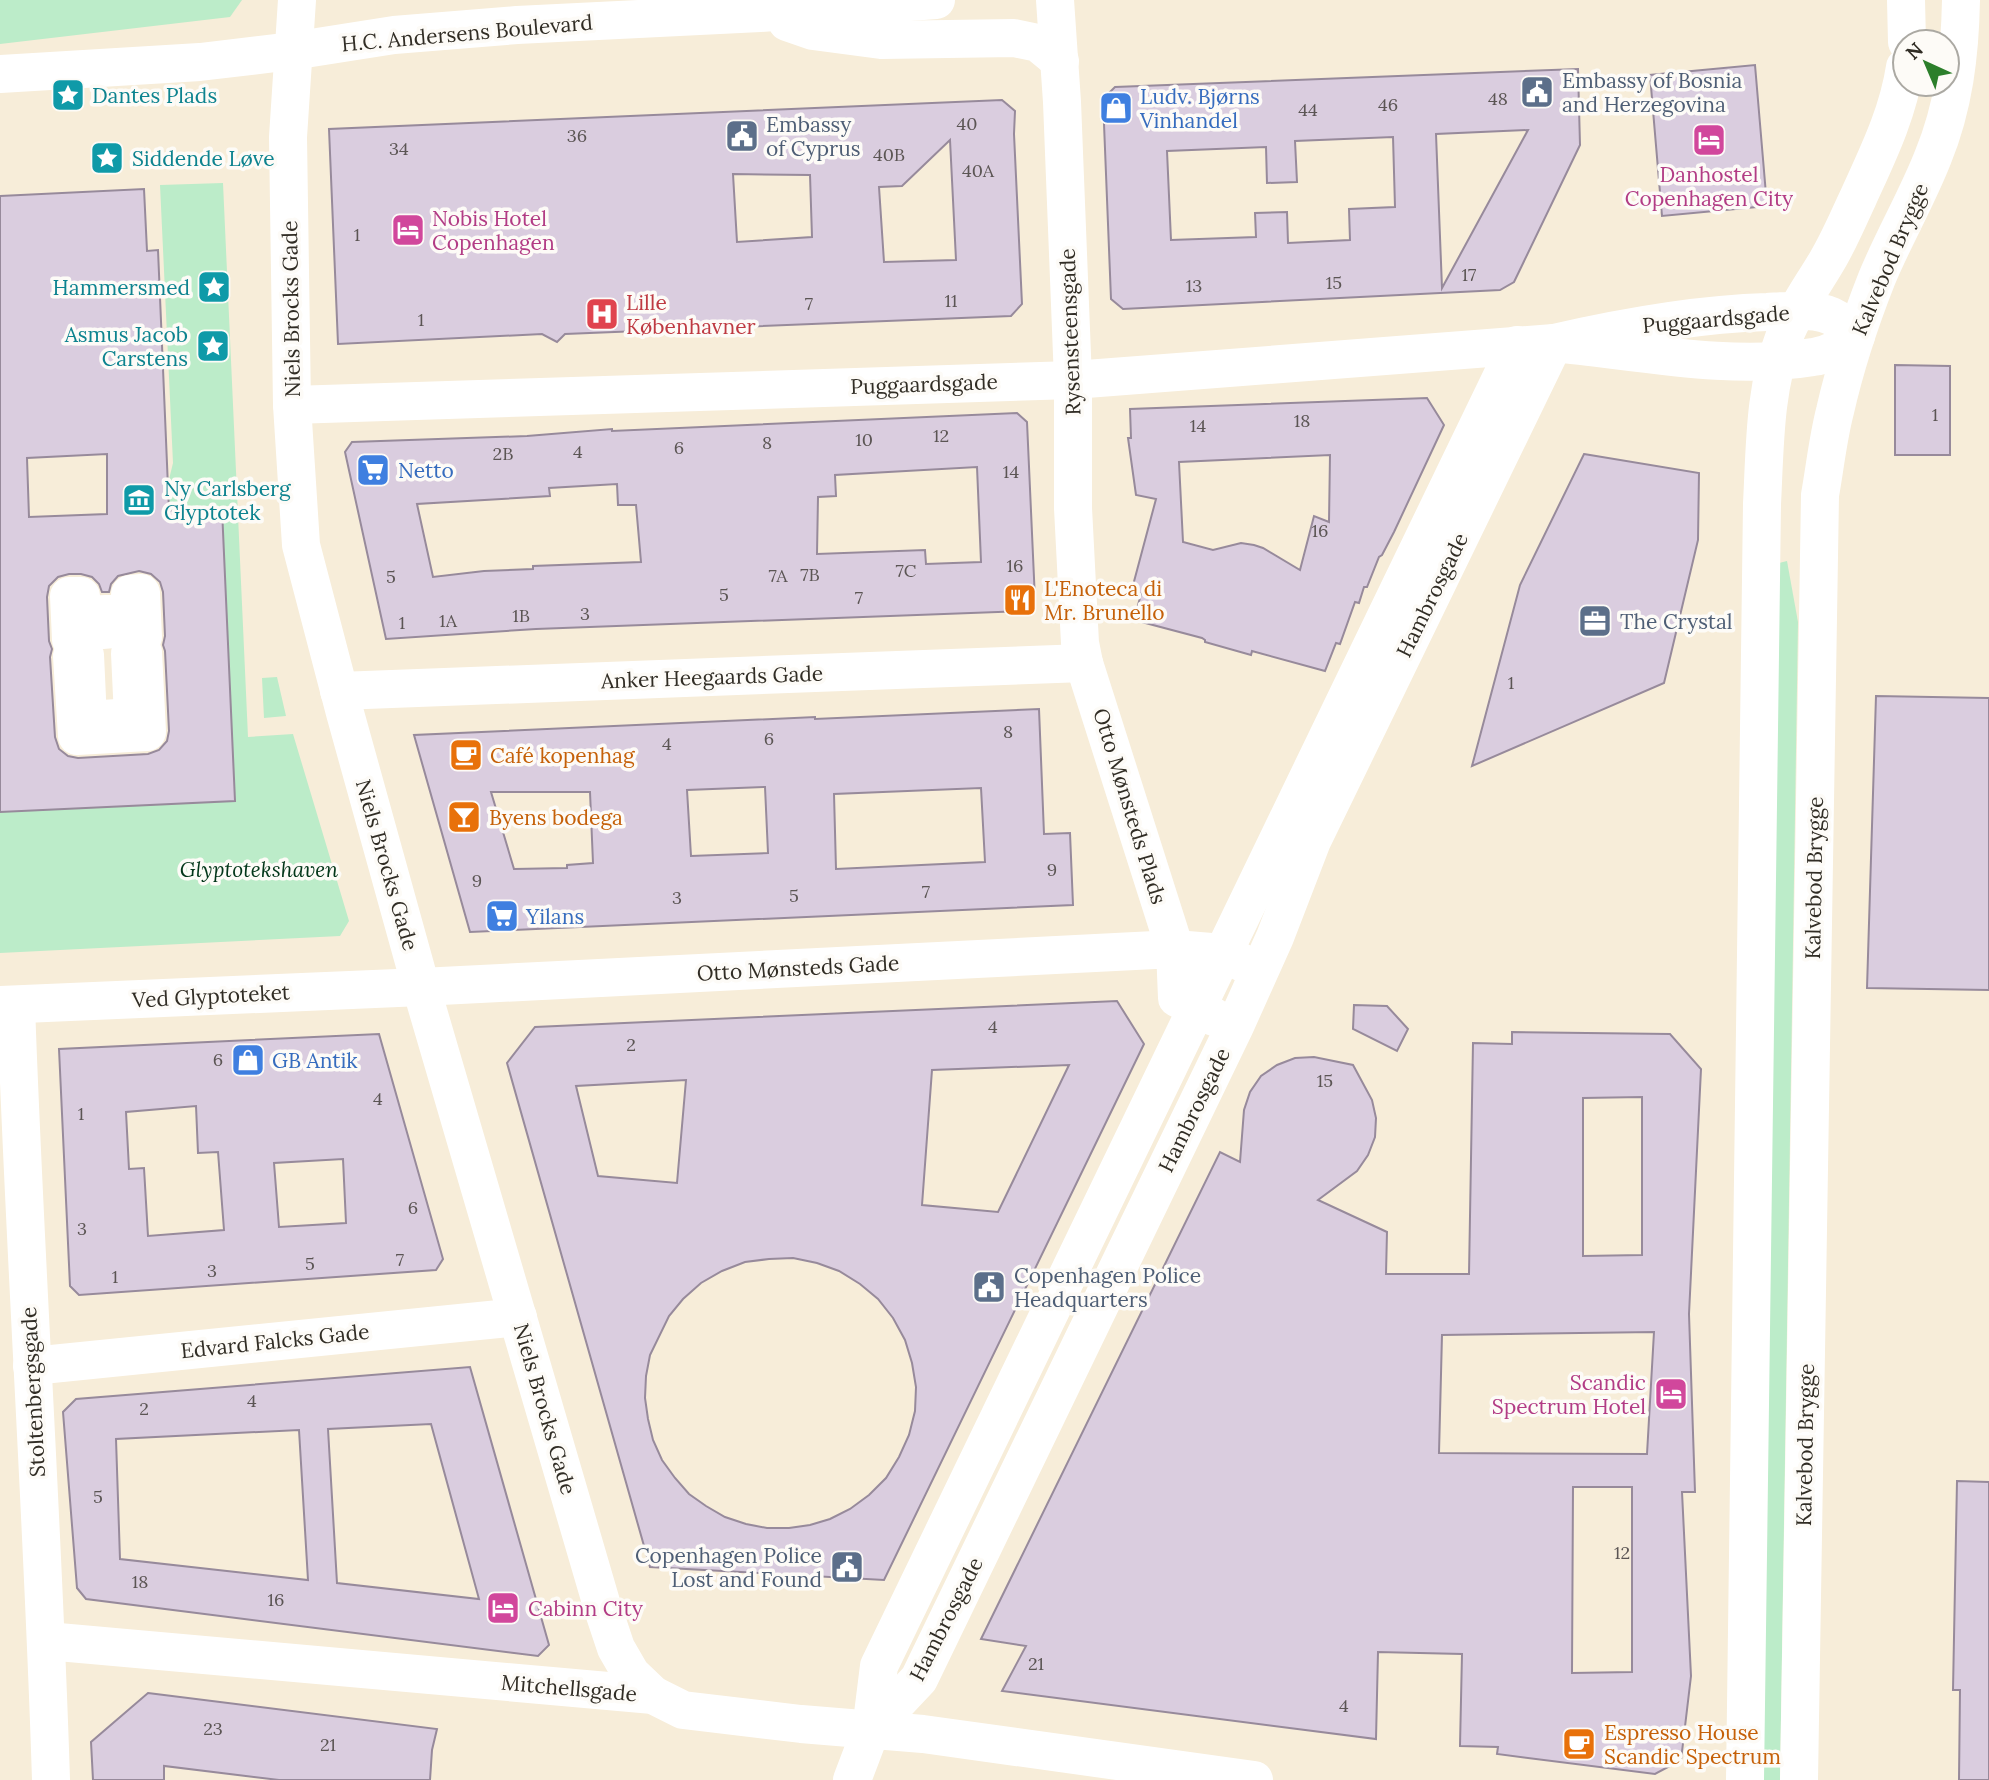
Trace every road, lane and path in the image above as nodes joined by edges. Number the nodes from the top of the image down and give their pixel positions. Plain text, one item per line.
1 (297, 0) edge
2 (936, 0) edge
3 (1055, 0) edge
4 (1906, 0) edge
5 (1961, 0) edge
6 (760, 13) junction
7 (1907, 28) edge
8 (292, 51) junction
9 (1060, 61) junction
10 (0, 74) edge
11 (1898, 98) edge
12 (1797, 310) junction
13 (1856, 336) junction
14 (1555, 342) junction
15 (1517, 345) junction
16 (1777, 360) junction
17 (1073, 380) junction
18 (292, 405) junction
19 (1084, 663) junction
20 (339, 691) junction
21 (1175, 949) junction
22 (1223, 953) junction
23 (1260, 972) junction
24 (421, 987) junction
25 (8, 1005) edge
26 (1197, 1008) junction
27 (1235, 1026) junction
28 (518, 1317) junction
29 (32, 1366) junction
30 (47, 1641) junction
31 (653, 1695) junction
32 (871, 1730) junction
33 (51, 1780) edge
34 (852, 1780) edge
35 (1254, 1780) edge
36 (1745, 1780) edge
37 (1799, 1780) edge

1 - 8 street, Niels Brocks Gade
2 - 6 street, H.C. Andersens Boulevard
3 - 9 street, Rysensteensgade
4 - 7 street
5 - 13 street, Kalvebod Brygge
6 - 8 street, H.C. Andersens Boulevard
6 - 9 street
8 - 10 street, H.C. Andersens Boulevard
8 - 18 street, Niels Brocks Gade
9 - 17 street, Rysensteensgade
11 - 12 street
12 - 13 street, Puggaardsgade
12 - 14 street, Puggaardsgade
12 - 16 street
13 - 16 street, Puggaardsgade
13 - 37 street, Kalvebod Brygge
14 - 15 street, Puggaardsgade
14 - 16 street, Puggaardsgade
14 - 23 street, Hambrosgade
15 - 17 street, Puggaardsgade
15 - 22 street, Hambrosgade
16 - 36 street
17 - 18 street, Puggaardsgade
17 - 19 street, Rysensteensgade
18 - 20 street, Niels Brocks Gade
19 - 20 street, Anker Heegaards Gade
19 - 21 street, Otto Mønsteds Plads
20 - 24 street, Niels Brocks Gade
21 - 22 street
21 - 24 street, Otto Mønsteds Gade
21 - 26 street, Otto Mønsteds Plads
22 - 23 street
22 - 26 street, Hambrosgade
23 - 27 street, Hambrosgade
24 - 25 street, Ved Glyptoteket
24 - 28 street, Niels Brocks Gade
25 - 29 street, Stoltenbergsgade
26 - 27 street, Otto Mønsteds Plads
26 - 32 street, Hambrosgade
27 - 32 street, Hambrosgade
28 - 29 street, Edvard Falcks Gade
28 - 31 street, Niels Brocks Gade
29 - 30 street, Stoltenbergsgade
30 - 31 street, Mitchellsgade
30 - 33 street, Stoltenbergsgade
31 - 32 street, Mitchellsgade
32 - 34 street
32 - 35 street, Mitchellsgade

